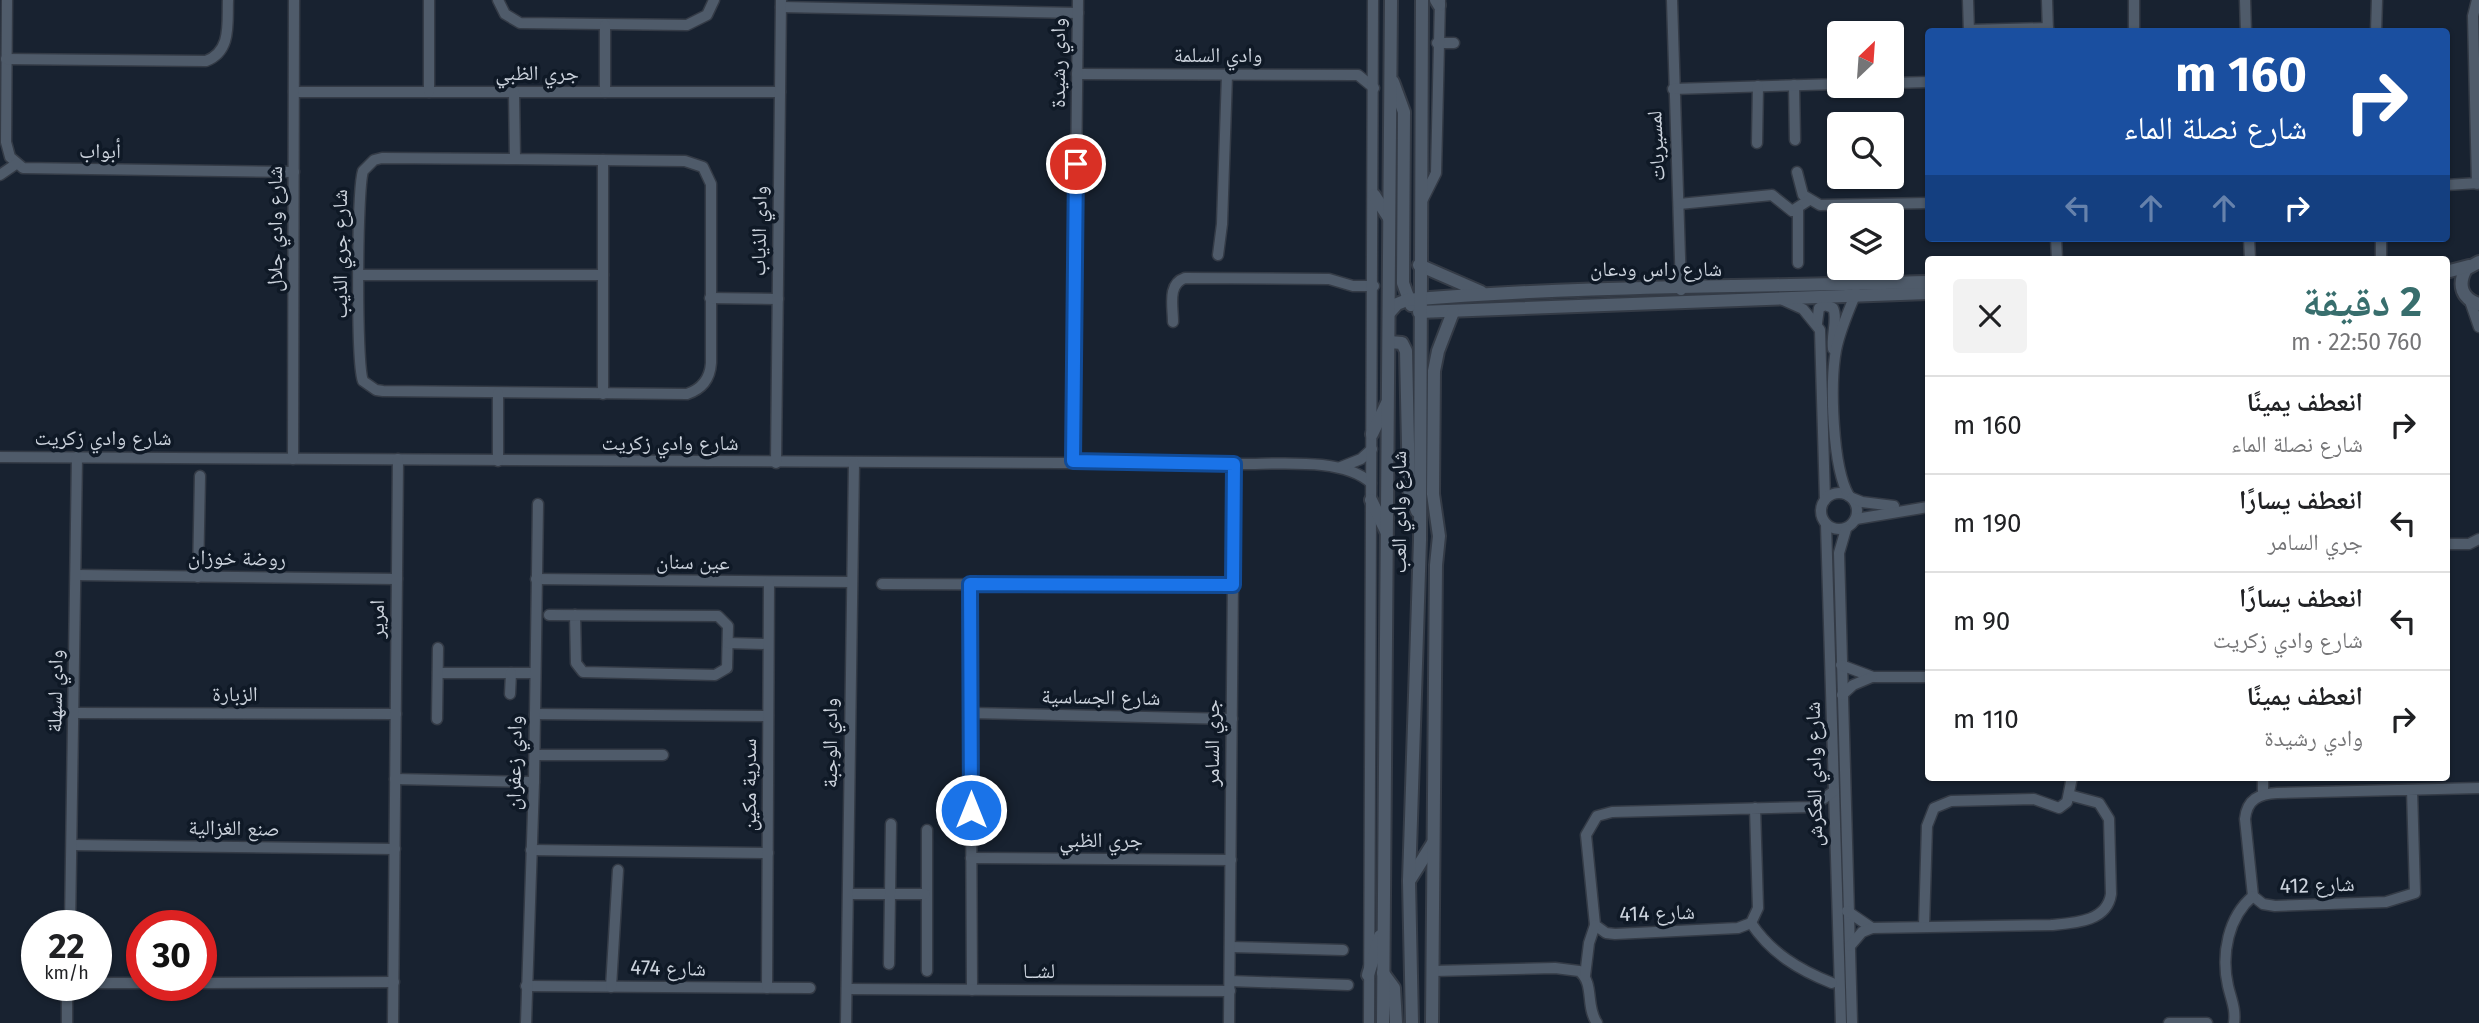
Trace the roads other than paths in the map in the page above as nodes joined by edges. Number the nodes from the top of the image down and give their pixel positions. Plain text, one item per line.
1 (7, 0) edge
2 (228, 0) edge
3 (294, 0) edge
4 (429, 0) edge
5 (498, 0) edge
6 (714, 0) edge
7 (1077, 0) edge
8 (1373, 0) edge
9 (1391, 0) edge
10 (1422, 0) edge
11 (1672, 0) edge
12 (1968, 0) edge
13 (2047, 0) edge
14 (2134, 0) edge
15 (2245, 0) edge
16 (2378, 0) edge
17 (2476, 0) edge
18 (1438, 2) edge
19 (781, 4) edge
20 (1077, 13) junction
21 (605, 25) junction
22 (1969, 28) edge
23 (2048, 28) edge
24 (2134, 28) edge
25 (2246, 28) edge
26 (2376, 28) edge
27 (1437, 43) junction
28 (1454, 43) dead end
29 (6, 58) junction
30 (1373, 61) junction
31 (1077, 74) junction
32 (1227, 75) junction
33 (1358, 75) junction
34 (1391, 78) junction
35 (1925, 82) edge
36 (1904, 83) edge
37 (1827, 84) edge
38 (1794, 85) junction
39 (1758, 86) junction
40 (1374, 88) junction
41 (1673, 89) junction
42 (295, 92) junction
43 (429, 92) junction
44 (514, 92) junction
45 (604, 92) junction
46 (780, 92) junction
47 (1795, 140) dead end
48 (1757, 144) dead end
49 (515, 159) junction
50 (603, 160) junction
51 (16, 164) junction
52 (294, 172) junction
53 (1797, 172) dead end
54 (0, 175) edge
55 (2478, 184) edge
56 (2450, 185) edge
57 (1374, 195) junction
58 (1809, 200) junction
59 (1420, 203) junction
60 (1925, 203) edge
61 (1679, 204) junction
62 (1798, 209) junction
63 (1389, 218) junction
64 (1218, 255) dead end
65 (1798, 263) dead end
66 (2474, 264) edge
67 (1419, 265) junction
68 (2450, 271) edge
69 (359, 275) junction
70 (603, 275) junction
71 (1925, 282) edge
72 (1374, 286) junction
73 (2450, 287) edge
74 (1681, 289) junction
75 (1856, 293) junction
76 (1925, 293) edge
77 (1488, 295) junction
78 (1772, 297) junction
79 (710, 298) junction
80 (778, 299) junction
81 (1413, 299) junction
82 (2471, 299) edge
83 (1419, 312) junction
84 (1453, 312) junction
85 (1390, 313) junction
86 (1172, 322) dead end
87 (1817, 323) junction
88 (2479, 327) edge
89 (1389, 342) junction
90 (1418, 354) junction
91 (1835, 367) junction
92 (1434, 381) junction
93 (498, 393) junction
94 (603, 394) junction
95 (1389, 399) junction
96 (1372, 434) junction
97 (1372, 449) junction
98 (0, 457) edge
99 (76, 457) junction
100 (293, 459) junction
101 (398, 459) junction
102 (498, 461) junction
103 (1073, 461) junction
104 (776, 463) junction
105 (854, 463) junction
106 (1234, 464) junction
107 (1340, 467) junction
108 (200, 476) dead end
109 (1371, 483) junction
110 (1850, 497) junction
111 (1371, 500) junction
112 (1825, 500) junction
113 (538, 505) dead end
114 (1435, 507) junction
115 (1912, 507) junction
116 (1925, 507) edge
117 (1419, 515) junction
118 (1856, 519) junction
119 (1826, 524) junction
120 (1846, 529) junction
121 (1388, 536) junction
122 (1420, 540) junction
123 (2450, 544) edge
124 (2476, 544) edge
125 (77, 575) junction
126 (198, 577) junction
127 (397, 579) junction
128 (536, 579) junction
129 (769, 582) junction
130 (850, 582) junction
131 (882, 584) dead end
132 (970, 584) junction
133 (1233, 585) junction
134 (549, 615) dead end
135 (575, 615) junction
136 (728, 643) junction
137 (768, 645) junction
138 (438, 648) dead end
139 (1841, 665) junction
140 (438, 673) junction
141 (511, 673) junction
142 (535, 673) junction
143 (1873, 677) junction
144 (1925, 677) edge
145 (510, 694) dead end
146 (1842, 695) junction
147 (74, 713) junction
148 (970, 713) junction
149 (396, 714) junction
150 (535, 714) junction
151 (768, 716) junction
152 (437, 719) dead end
153 (1232, 719) junction
154 (535, 755) junction
155 (663, 755) dead end
156 (395, 779) junction
157 (2072, 781) edge
158 (2263, 781) edge
159 (534, 782) junction
160 (2479, 788) edge
161 (2412, 790) junction
162 (1834, 792) junction
163 (2263, 794) junction
164 (2070, 795) junction
165 (1812, 807) junction
166 (1755, 808) junction
167 (1835, 817) junction
168 (891, 824) dead end
169 (927, 830) dead end
170 (1434, 842) junction
171 (73, 845) junction
172 (395, 849) junction
173 (531, 850) junction
174 (768, 853) junction
175 (971, 858) junction
176 (1231, 860) junction
177 (618, 870) dead end
178 (1409, 881) junction
179 (890, 893) junction
180 (849, 894) junction
181 (925, 894) junction
182 (2253, 896) junction
183 (71, 910) edge
184 (1847, 911) junction
185 (1385, 919) junction
186 (1751, 923) junction
187 (1595, 925) junction
188 (1924, 926) junction
189 (1872, 928) junction
190 (1230, 947) junction
191 (1849, 948) junction
192 (1343, 950) dead end
193 (889, 964) dead end
194 (927, 971) dead end
195 (1433, 971) junction
196 (1383, 974) junction
197 (1368, 975) junction
198 (1585, 976) junction
199 (394, 982) junction
200 (217, 983) edge
201 (1832, 983) dead end
202 (1348, 985) dead end
203 (526, 986) junction
204 (611, 986) junction
205 (1230, 986) junction
206 (767, 988) junction
207 (810, 988) dead end
208 (848, 989) junction
209 (972, 990) junction
210 (68, 1001) edge
211 (67, 1023) edge
212 (393, 1023) edge
213 (526, 1023) edge
214 (846, 1023) edge
215 (1229, 1023) edge
216 (1369, 1023) edge
217 (1383, 1023) edge
218 (1396, 1023) edge
219 (1412, 1023) edge
220 (1433, 1023) edge
221 (1597, 1023) edge
222 (1841, 1023) edge
223 (1852, 1023) edge
224 (2169, 1023) edge
225 (2207, 1023) edge
226 (2234, 1023) edge

1 - 29 street
2 - 29 street
3 - 42 street, شارع وادي جلال
4 - 43 street
5 - 21 street
6 - 21 street
7 - 20 street, وادي رشيدة
8 - 30 street
9 - 34 street, شارع وادي العب
10 - 59 street
11 - 41 street, لمسيربات
12 - 22 street
13 - 23 street
14 - 24 street
15 - 25 street
16 - 26 street
17 - 55 street
18 - 27 street
19 - 20 street
19 - 46 street, وادي الذياب
20 - 31 street, وادي رشيدة
21 - 45 street
27 - 28 street
27 - 59 street
29 - 51 street
30 - 33 street
30 - 40 street
31 - 32 street, وادي السلمة
31 - 103 street, وادي رشيدة
32 - 33 street, وادي السلمة
32 - 64 street
33 - 40 street
34 - 63 street, شارع وادي العب
34 - 81 street
35 - 36 street
37 - 38 street
38 - 39 street
38 - 47 street
39 - 41 street
39 - 48 street
40 - 57 street
41 - 61 street, لمسيربات
42 - 43 street, جري الظبي
42 - 52 street, شارع وادي جلال
43 - 44 street, جري الظبي
44 - 45 street, جري الظبي
44 - 49 street
45 - 46 street, جري الظبي
46 - 80 street, وادي الذياب
49 - 50 street, شارع جري الذيب
49 - 69 street, شارع جري الذيب
50 - 70 street
50 - 79 street, شارع جري الذيب
51 - 52 street, أبواب
51 - 54 street
52 - 100 street, شارع وادي جلال
53 - 58 street
55 - 56 street
57 - 63 street
57 - 72 street
58 - 60 street
58 - 62 street
59 - 67 street
61 - 62 street
61 - 74 street, لمسيربات
62 - 65 street
63 - 85 street, شارع وادي العب
66 - 68 street
66 - 82 street
67 - 77 street
67 - 81 street
69 - 70 street
69 - 93 street, شارع جري الذيب
70 - 94 street
71 - 74 street, شارع راس ودعان
72 - 86 street
72 - 96 street
73 - 82 street
74 - 77 street, شارع راس ودعان
75 - 76 street, شارع راس ودعان
75 - 78 street, شارع راس ودعان
75 - 91 street
77 - 81 street, شارع راس ودعان
78 - 84 street, شارع راس ودعان
78 - 87 street
79 - 80 street
79 - 94 street
80 - 104 street, وادي الذياب
81 - 83 street
81 - 85 street
82 - 88 street
83 - 84 street, شارع راس ودعان
83 - 90 street, شارع وادي العب
84 - 92 street, شارع وادي العب
85 - 89 street, شارع وادي العب
87 - 91 street
87 - 112 street
89 - 95 street, شارع وادي العب
89 - 117 street
90 - 92 street
90 - 117 street, شارع وادي العب
91 - 110 street
92 - 114 street, شارع وادي العب
93 - 94 street
93 - 102 street
95 - 96 street
95 - 121 street, شارع وادي العب
96 - 97 street
97 - 107 street, شارع وادي زكريت
97 - 109 street
98 - 99 street, شارع وادي زكريت
99 - 100 street, شارع وادي زكريت
99 - 125 street, وادي لسهلة
100 - 101 street, شارع وادي زكريت
101 - 102 street, شارع وادي زكريت
101 - 127 street, امرير
102 - 104 street, شارع وادي زكريت
103 - 105 street, شارع وادي زكريت
103 - 106 street, شارع وادي زكريت
104 - 105 street, شارع وادي زكريت
105 - 130 street, وادي الوجبة
106 - 107 street, شارع وادي زكريت
106 - 133 street, جري السامر
107 - 109 street, شارع وادي زكريت
108 - 126 street
109 - 111 street
110 - 112 street
110 - 115 street
110 - 118 street
111 - 121 street
111 - 197 street
112 - 119 street
113 - 128 street, وادي زعفران
114 - 122 street
114 - 170 street, شارع وادي العب
115 - 116 street
115 - 118 street
117 - 122 street, شارع وادي العب
118 - 120 street
119 - 120 street
119 - 162 street, شارع وادي العكرش
120 - 139 street, شارع وادي العكرش
121 - 185 street, شارع وادي العب
122 - 178 street, شارع وادي العب
123 - 124 street
125 - 126 street, روضة خوزان
125 - 147 street, وادي لسهلة
126 - 127 street, روضة خوزان
127 - 149 street, امرير
128 - 129 street, عين سنان
128 - 142 street, وادي زعفران
129 - 130 street, عين سنان
129 - 137 street, سدرية مكين
130 - 180 street, وادي الوجبة
131 - 132 street
132 - 133 street
132 - 148 street
133 - 153 street, جري السامر
134 - 135 street
135 - 136 street
135 - 136 street
136 - 137 street
137 - 151 street, سدرية مكين
138 - 140 street
139 - 143 street
139 - 146 street, شارع وادي العكرش
140 - 141 street
140 - 152 street
141 - 142 street
141 - 145 street
142 - 150 street, وادي زعفران
143 - 144 street
143 - 146 street
146 - 184 street, شارع وادي العكرش
147 - 149 street, الزبارة
147 - 171 street, وادي لسهلة
148 - 153 street, شارع الجساسية
148 - 175 street
149 - 156 street, امرير
150 - 151 street
150 - 154 street, وادي زعفران
151 - 174 street, سدرية مكين
153 - 176 street, جري السامر
154 - 155 street
154 - 159 street, وادي زعفران
156 - 159 street
156 - 172 street, امرير
157 - 164 street
158 - 163 street
159 - 173 street, وادي زعفران
160 - 161 street
161 - 163 street
161 - 182 street, شارع 412
162 - 165 street
162 - 167 street, شارع وادي العكرش
163 - 182 street, شارع 412
164 - 188 street
164 - 188 street
165 - 166 street, شارع 414
165 - 167 street, شارع 414
166 - 186 street
166 - 187 street, شارع 414
167 - 222 street, شارع وادي العكرش
168 - 179 street
169 - 181 street
170 - 178 street
170 - 195 street, شارع وادي العب
171 - 172 street, صنع الغزالية
171 - 183 street, وادي لسهلة
172 - 199 street, امرير
173 - 174 street
173 - 203 street, وادي زعفران
174 - 206 street, سدرية مكين
175 - 176 street, جري الظبي
175 - 209 street
176 - 190 street, جري السامر
177 - 204 street
178 - 219 street, شارع وادي العب
179 - 180 street
179 - 181 street
179 - 193 street
180 - 208 street, وادي الوجبة
181 - 194 street
182 - 226 street
184 - 189 street
184 - 191 street, شارع وادي العكرش
185 - 196 street, شارع وادي العب
185 - 197 street
186 - 187 street, شارع 414
186 - 201 street
187 - 198 street
188 - 189 street
189 - 191 street
190 - 192 street
190 - 205 street, جري السامر
191 - 223 street, شارع وادي العكرش
195 - 198 street
195 - 220 street, شارع وادي العب
196 - 217 street, شارع وادي العب
196 - 218 street
197 - 216 street
198 - 221 street
199 - 200 street
199 - 212 street, امرير
202 - 205 street, لشــا
203 - 204 street, شارع 474
203 - 213 street, وادي زعفران
204 - 206 street, شارع 474
205 - 209 street, لشــا
205 - 215 street, جري السامر
206 - 207 street, شارع 474
208 - 209 street, لشــا
208 - 214 street, وادي الوجبة
210 - 211 street
224 - 225 street

